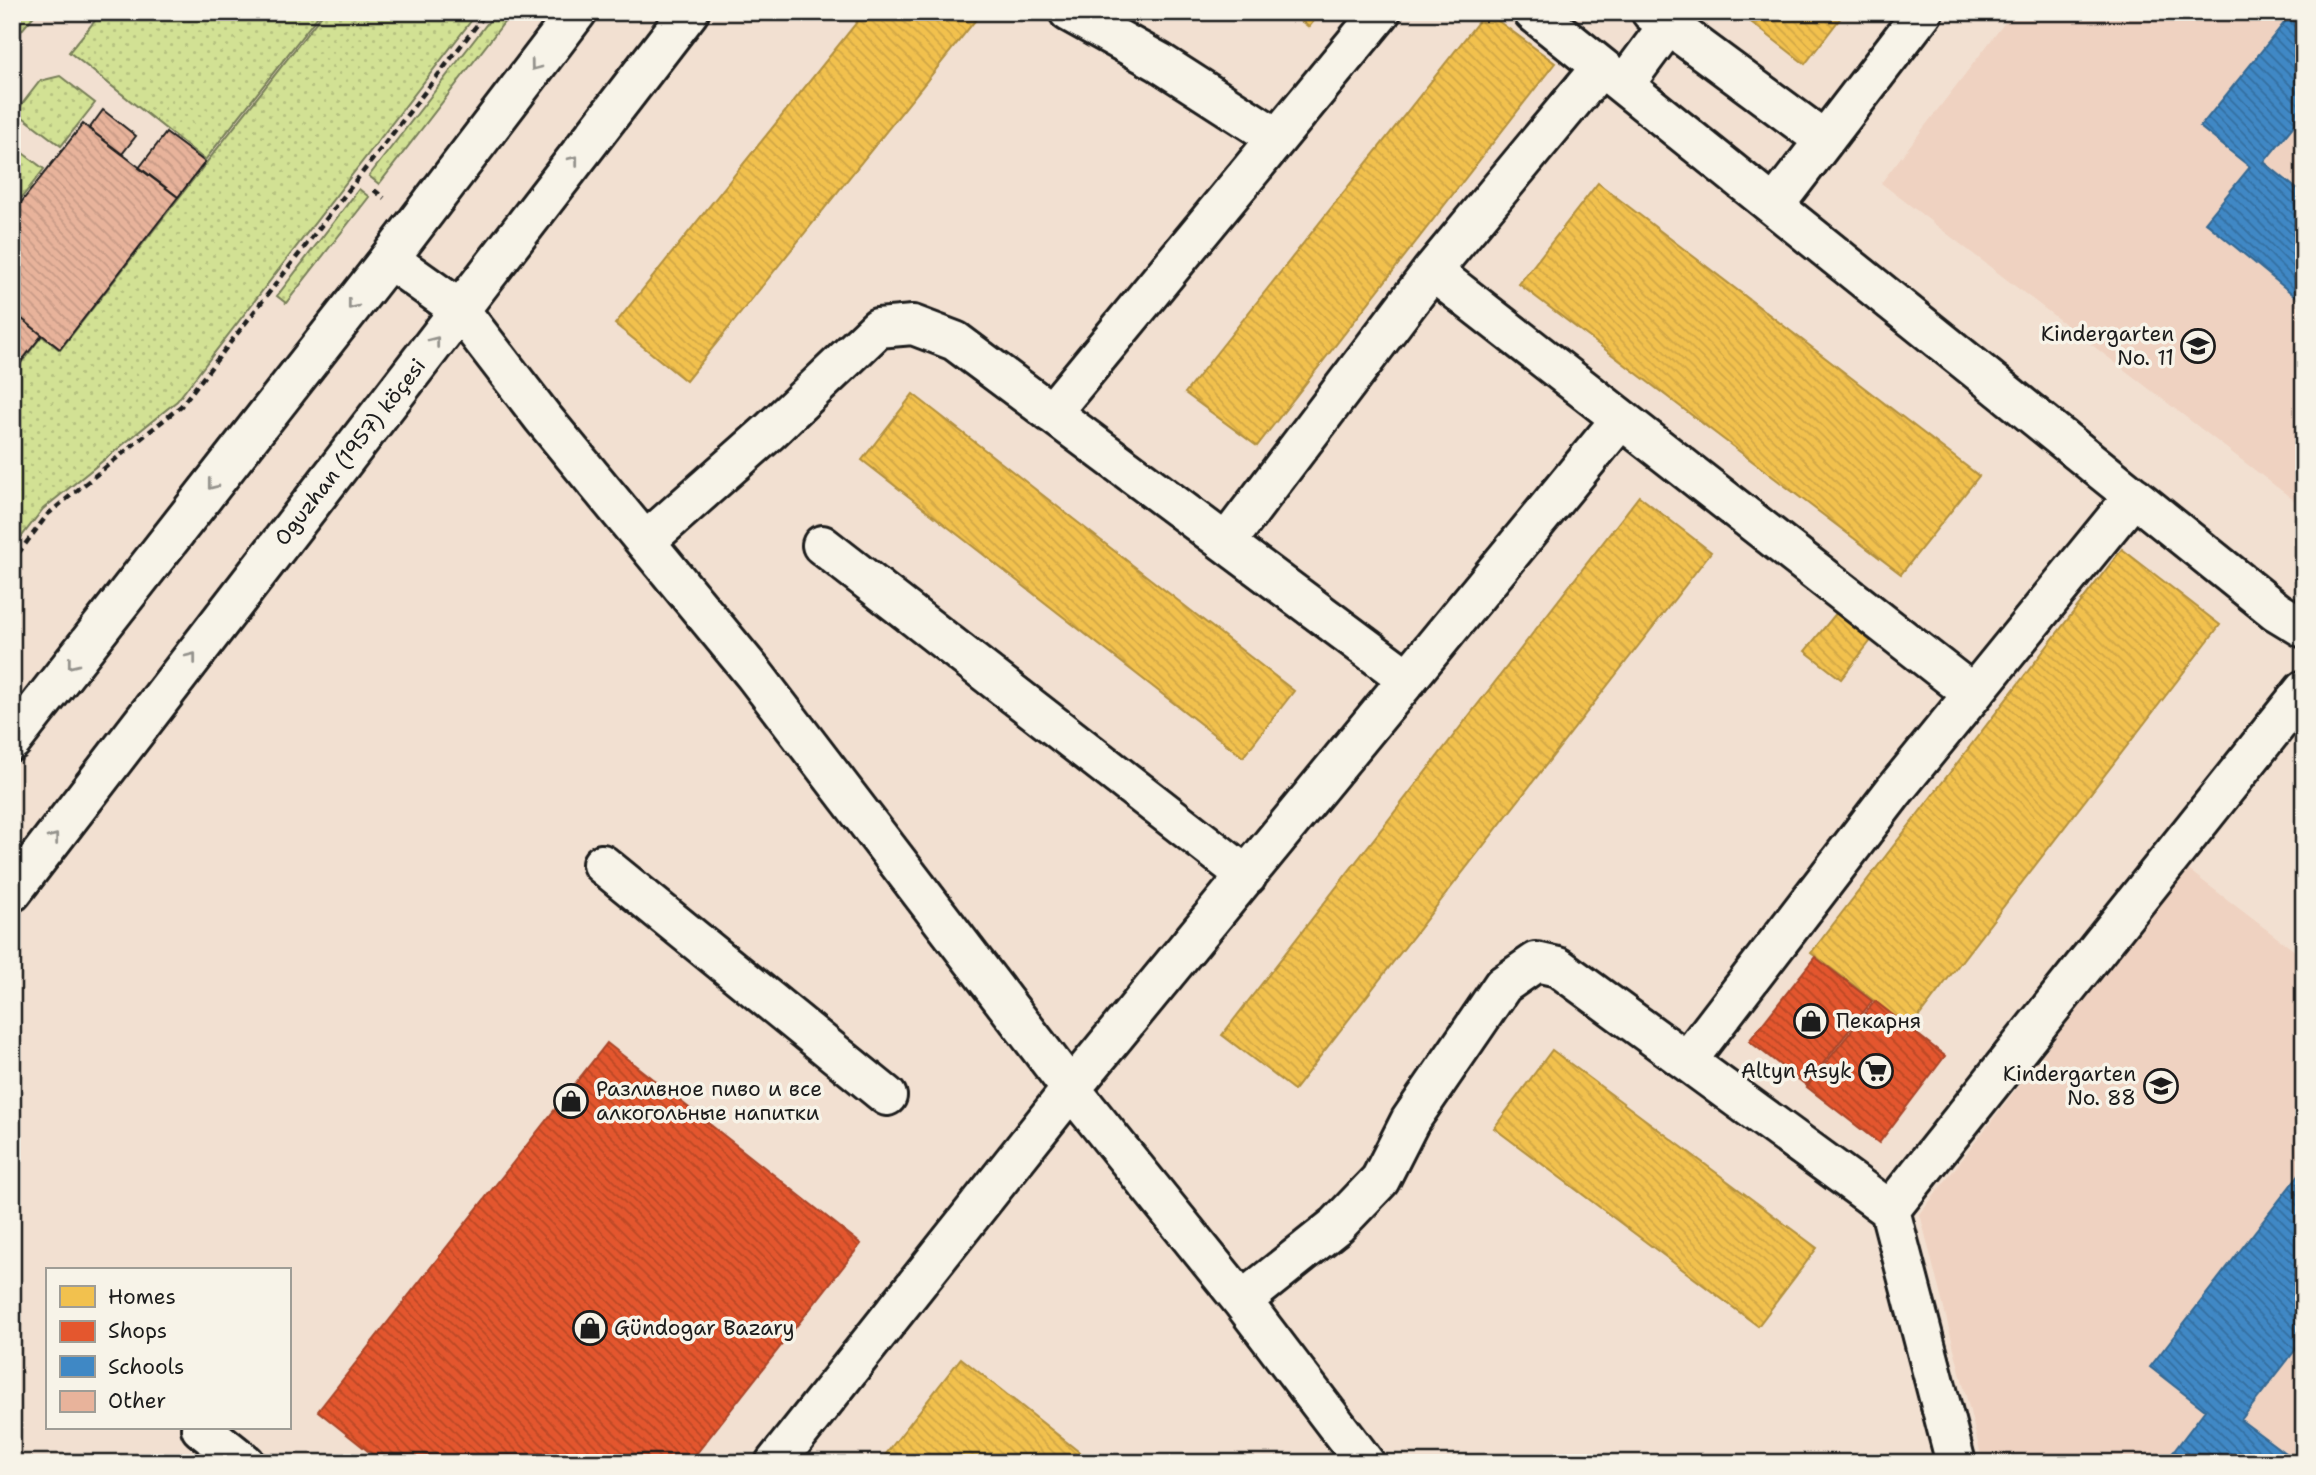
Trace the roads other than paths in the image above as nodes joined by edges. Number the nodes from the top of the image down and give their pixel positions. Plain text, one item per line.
1 (577, 12) edge
2 (689, 12) edge
3 (1069, 12) edge
4 (1381, 12) edge
5 (1533, 12) edge
6 (1923, 12) edge
7 (1665, 17) edge
8 (1613, 76) junction
9 (1277, 138) junction
10 (1824, 140) junction
11 (1774, 206) junction
12 (389, 258) junction
13 (1432, 271) junction
14 (459, 309) junction
15 (1051, 413) junction
16 (1621, 419) junction
17 (2134, 496) junction
18 (645, 542) junction
19 (1226, 543) junction
20 (822, 545) dead end
21 (2304, 628) edge
22 (1408, 679) junction
23 (2304, 690) edge
24 (1973, 694) junction
25 (12, 741) edge
26 (603, 864) dead end
27 (1247, 876) junction
28 (12, 892) edge
29 (1687, 1061) junction
30 (1072, 1088) junction
31 (887, 1096) dead end
32 (1890, 1210) junction
33 (1242, 1301) junction
34 (204, 1430) edge
35 (245, 1463) edge
36 (775, 1463) edge
37 (1366, 1463) edge
38 (1956, 1463) edge

1 -> 12 street
14 -> 2 street, Oguzhan (1957) köçesi
3 - 9 street
4 - 9 street
5 - 8 street
6 - 10 street
7 - 8 street
7 - 10 street
8 - 11 street
8 - 13 street
9 - 15 street
10 - 11 street
11 - 17 street
12 - 14 street
12 -> 25 street
13 - 16 street
13 - 19 street
14 - 18 street
28 -> 14 street, Oguzhan (1957) köçesi
15 - 18 street
15 - 19 street
16 - 22 street
16 - 24 street
17 - 21 street
17 - 24 street
18 - 30 street
19 - 22 street
20 - 27 street
22 - 27 street
23 - 32 street
24 - 29 street
26 - 31 street
27 - 30 street
29 - 32 street
29 - 33 street
30 - 33 street
30 - 36 street
32 - 38 street
33 - 37 street
34 - 35 street

